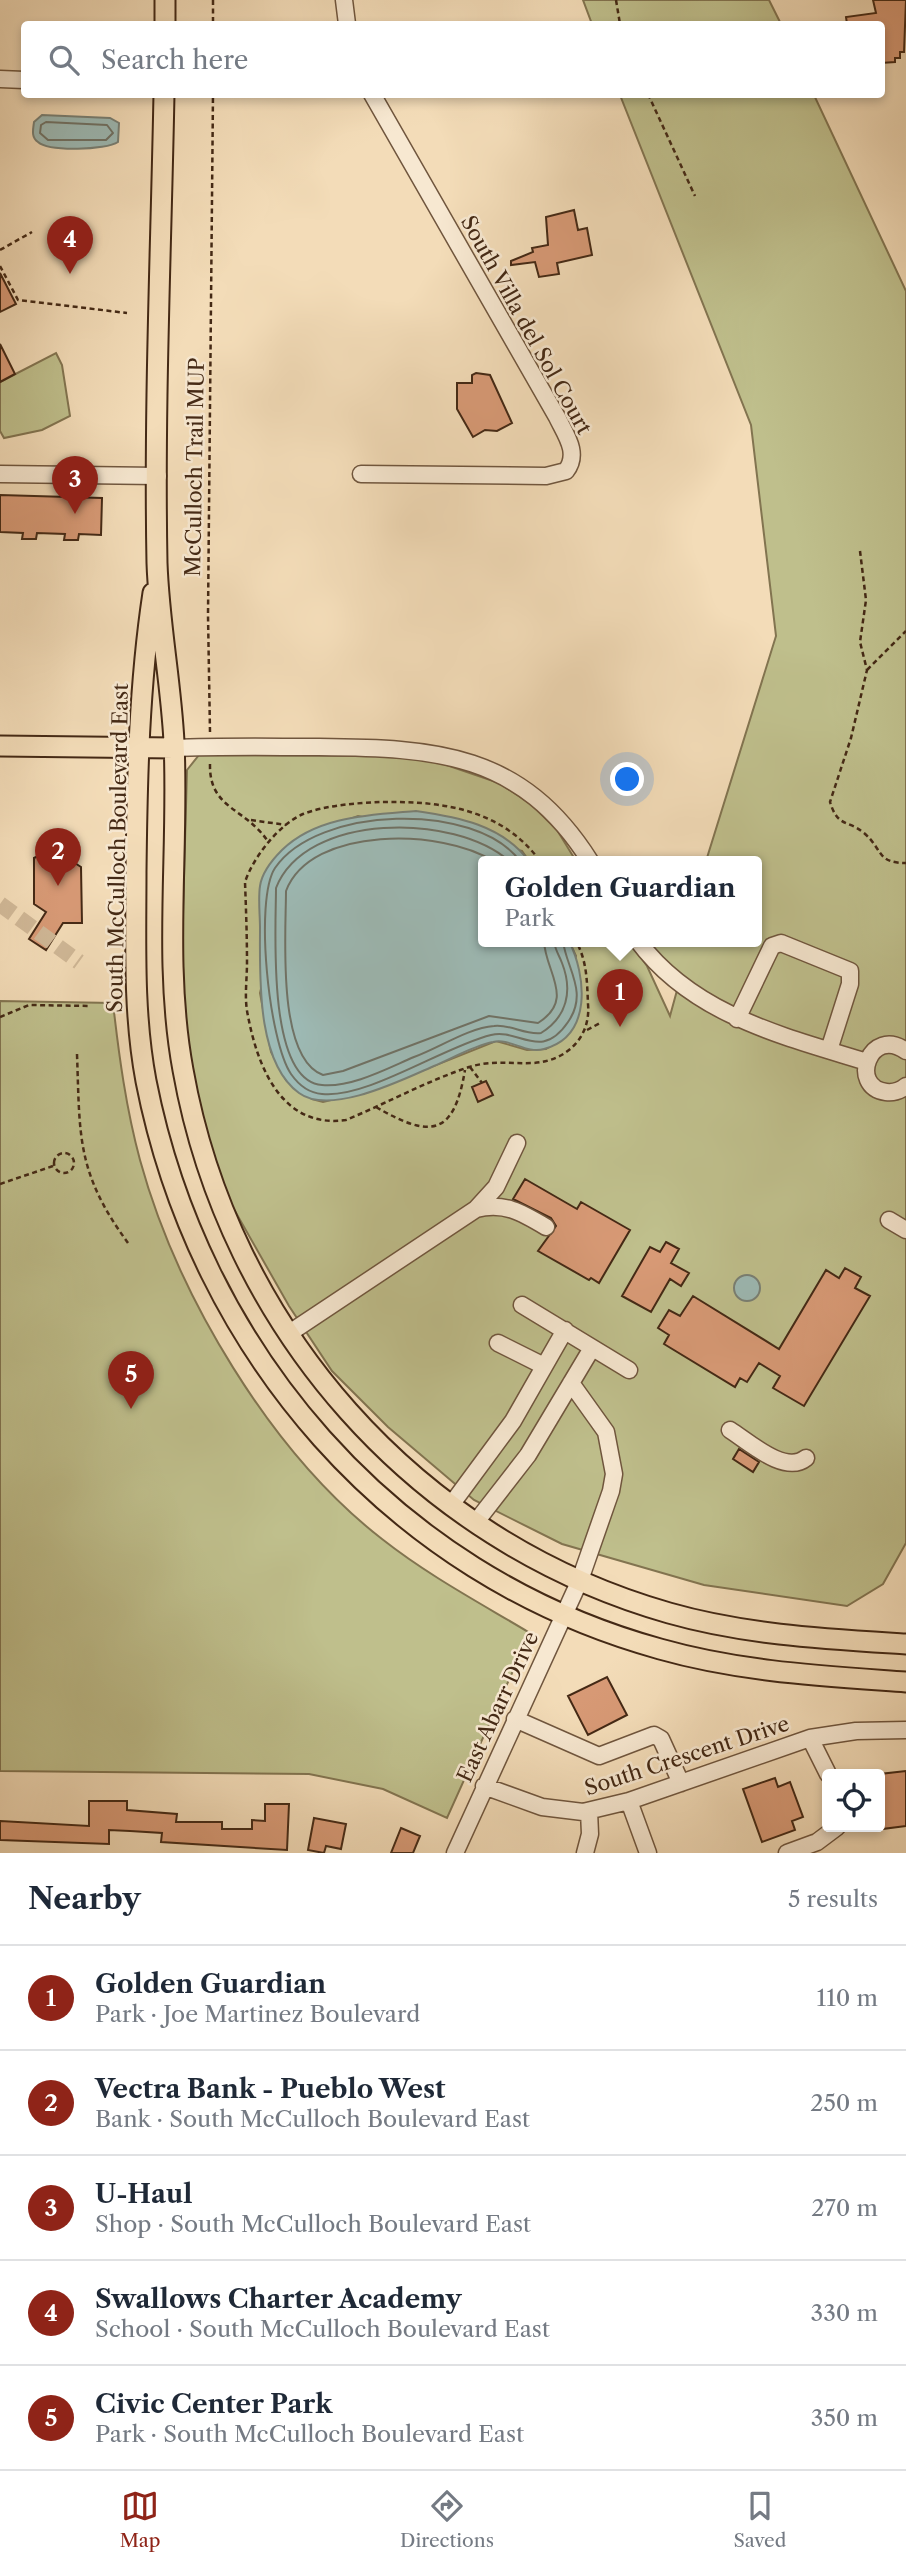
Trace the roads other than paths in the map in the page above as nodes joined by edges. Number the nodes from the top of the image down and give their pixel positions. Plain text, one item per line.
1 (165, 0) edge
2 (344, 0) edge
3 (165, 21) edge
4 (347, 21) edge
5 (0, 79) edge
6 (21, 80) edge
7 (164, 98) edge
8 (374, 98) edge
9 (0, 474) edge
10 (361, 474) dead end
11 (158, 476) junction
12 (157, 568) junction
13 (0, 746) edge
14 (174, 748) junction
15 (138, 749) junction
16 (586, 856) edge
17 (644, 947) edge
18 (737, 1019) junction
19 (829, 1050) junction
20 (906, 1051) edge
21 (867, 1062) junction
22 (906, 1086) edge
23 (517, 1143) dead end
24 (475, 1209) junction
25 (889, 1220) dead end
26 (545, 1227) dead end
27 (906, 1230) edge
28 (522, 1305) dead end
29 (565, 1330) junction
30 (288, 1334) junction
31 (498, 1343) dead end
32 (592, 1348) junction
33 (544, 1366) junction
34 (629, 1370) dead end
35 (571, 1383) junction
36 (730, 1430) dead end
37 (806, 1458) dead end
38 (452, 1505) junction
39 (476, 1522) junction
40 (580, 1580) junction
41 (565, 1614) junction
42 (906, 1644) edge
43 (906, 1682) edge
44 (515, 1718) junction
45 (906, 1730) edge
46 (810, 1738) junction
47 (826, 1769) edge
48 (681, 1783) junction
49 (484, 1786) junction
50 (629, 1801) junction
51 (589, 1811) junction
52 (830, 1832) edge
53 (454, 1853) edge
54 (585, 1853) edge
55 (648, 1853) edge
56 (787, 1853) edge

1 - 3 main road
2 - 4 street
5 - 6 street
7 - 11 main road, South McCulloch Boulevard East
8 - 10 street, South Villa del Sol Court
9 - 11 street
11 - 12 main road, South McCulloch Boulevard East
12 - 14 main road, South McCulloch Boulevard East
12 - 15 main road, South McCulloch Boulevard East
13 - 15 main road
14 - 15 main road
14 - 16 street
14 - 30 main road, South McCulloch Boulevard East
15 - 41 main road, South McCulloch Boulevard East
17 - 18 street
18 - 19 street
18 - 19 street
19 - 21 street
20 - 21 street
21 - 22 street
23 - 24 street
24 - 26 street
24 - 30 street
25 - 27 street
28 - 29 street
29 - 32 street
29 - 33 street
30 - 38 main road, South McCulloch Boulevard East
31 - 33 street
32 - 34 street
32 - 35 street
33 - 38 street
35 - 39 street
35 - 40 street, East Abarr Drive
36 - 37 street
38 - 39 main road, South McCulloch Boulevard East
39 - 40 main road, South McCulloch Boulevard East
40 - 41 street, East Abarr Drive
40 - 42 main road, South McCulloch Boulevard East
41 - 43 main road, South McCulloch Boulevard East
41 - 44 street, East Abarr Drive
44 - 48 street
44 - 49 street, East Abarr Drive
45 - 46 street, South Crescent Drive
46 - 47 street
46 - 48 street, South Crescent Drive
48 - 50 street, South Crescent Drive
49 - 51 street, South Crescent Drive
49 - 53 street, East Abarr Drive
50 - 51 street, South Crescent Drive
50 - 55 street
51 - 54 street
52 - 56 street

